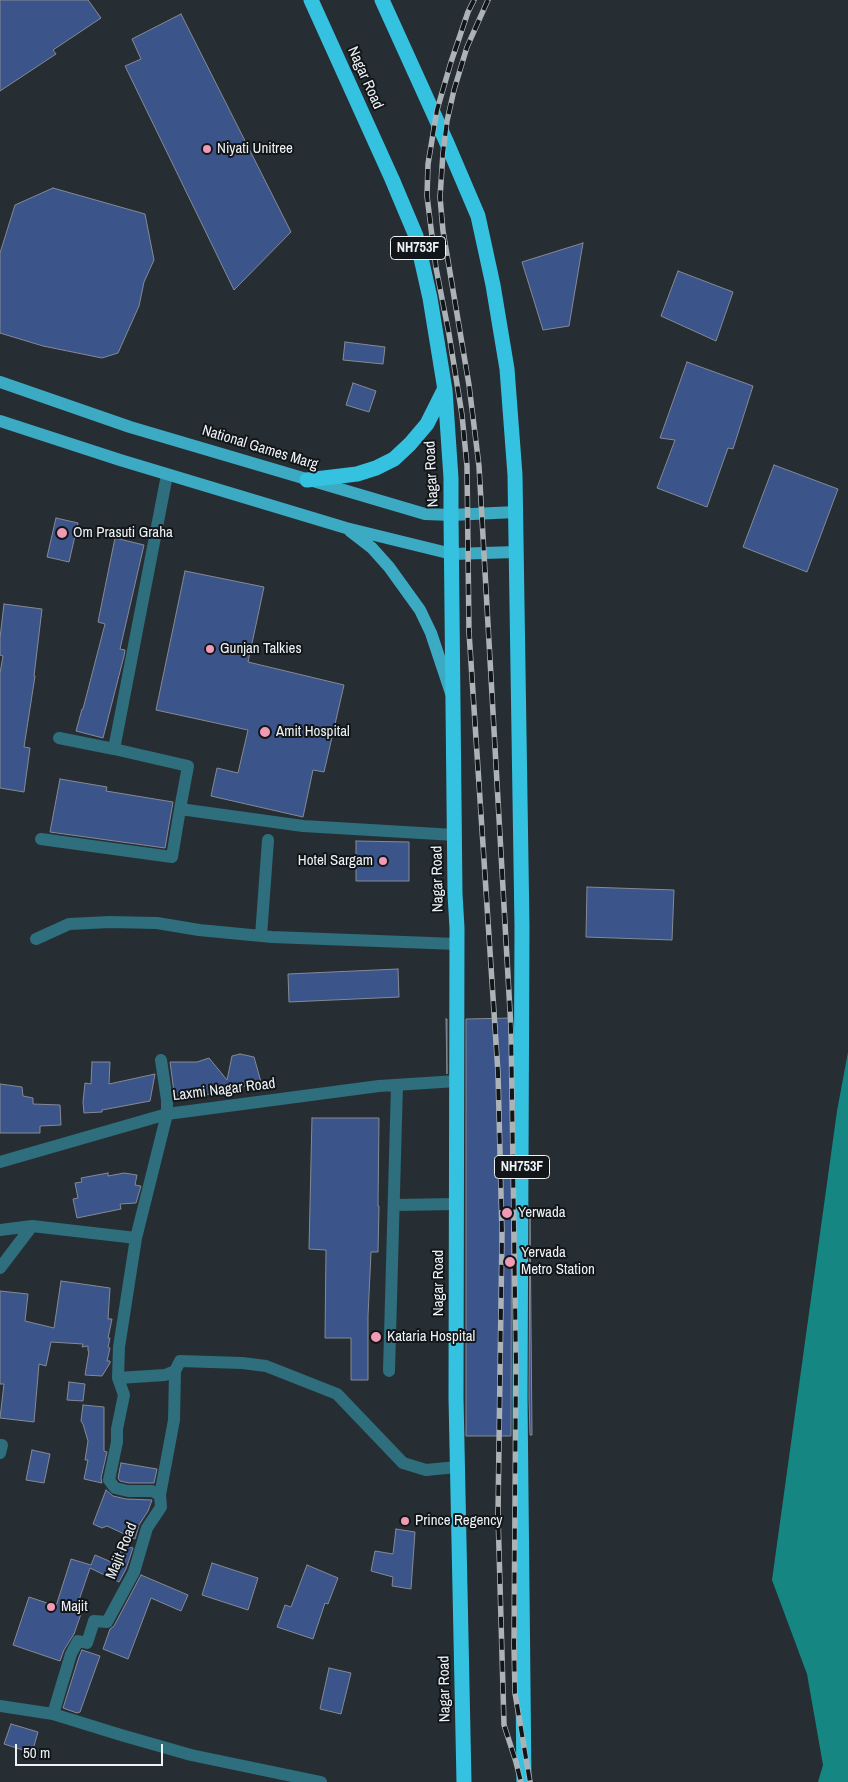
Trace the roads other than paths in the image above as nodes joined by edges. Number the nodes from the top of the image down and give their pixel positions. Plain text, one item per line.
1 (311, 0) edge
2 (382, 0) edge
3 (0, 382) edge
4 (445, 390) junction
5 (0, 420) edge
6 (167, 474) junction
7 (307, 480) junction
8 (516, 512) junction
9 (451, 515) junction
10 (346, 528) junction
11 (516, 552) junction
12 (452, 554) junction
13 (454, 702) junction
14 (59, 738) dead end
15 (114, 749) junction
16 (180, 809) junction
17 (455, 834) junction
18 (41, 839) dead end
19 (268, 840) dead end
20 (262, 936) junction
21 (36, 939) dead end
22 (457, 944) junction
23 (161, 1060) dead end
24 (457, 1080) junction
25 (397, 1085) junction
26 (167, 1114) junction
27 (0, 1162) edge
28 (457, 1204) junction
29 (394, 1205) junction
30 (32, 1226) junction
31 (0, 1230) edge
32 (136, 1238) junction
33 (0, 1268) edge
34 (175, 1371) junction
35 (389, 1371) dead end
36 (118, 1378) junction
37 (0, 1445) edge
38 (0, 1453) edge
39 (457, 1468) junction
40 (160, 1495) junction
41 (0, 1706) edge
42 (53, 1714) junction
43 (321, 1782) edge
44 (464, 1782) edge
45 (524, 1782) edge

1 - 4 highway, Nagar Road / NH753F
2 - 8 highway, NH753F
3 - 7 main road, National Games Marg
4 - 7 highway
4 - 9 highway, Nagar Road / NH753F
5 - 6 main road
6 - 10 main road
6 - 15 street
7 - 9 main road, National Games Marg
8 - 9 main road, National Games Marg
8 - 11 highway, NH753F
9 - 12 highway, Nagar Road / NH753F
10 - 12 main road
10 - 13 main road
11 - 12 main road
11 - 45 highway, NH753F
12 - 13 highway, Nagar Road / NH753F
13 - 17 highway, Nagar Road / NH753F
14 - 15 street
15 - 16 street
16 - 17 street
16 - 18 street
17 - 22 highway, Nagar Road / NH753F
19 - 20 street
20 - 21 street
20 - 22 street
22 - 24 highway, Nagar Road / NH753F
23 - 26 street
24 - 25 street, Laxmi Nagar Road
24 - 28 highway, Nagar Road / NH753F
25 - 26 street, Laxmi Nagar Road
25 - 29 street
26 - 27 street, Laxmi Nagar Road
26 - 32 street
28 - 29 street
28 - 39 highway, Nagar Road / NH753F
29 - 35 street
30 - 31 street
30 - 32 street
30 - 33 street
32 - 36 street
34 - 36 street
34 - 39 street
34 - 40 street, Majit Road
36 - 40 street
37 - 38 street
39 - 44 highway, Nagar Road / NH753F
40 - 42 street, Majit Road
41 - 42 street
42 - 43 street

